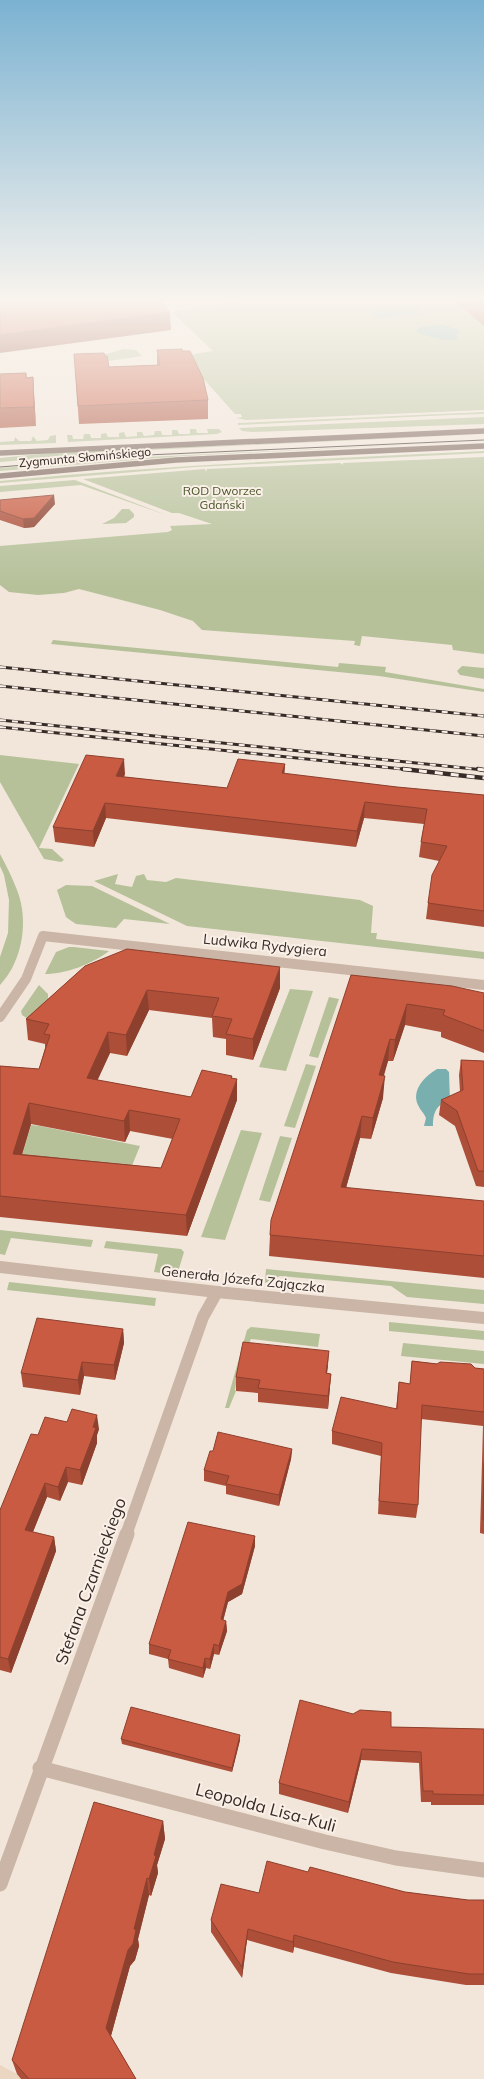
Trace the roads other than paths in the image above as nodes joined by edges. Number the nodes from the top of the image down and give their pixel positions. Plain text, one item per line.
1 (484, 431) edge
2 (484, 446) edge
3 (0, 453) edge
4 (0, 476) edge
5 (484, 985) edge
6 (0, 1017) edge
7 (0, 1267) edge
8 (217, 1292) junction
9 (484, 1318) edge
10 (40, 1768) junction
11 (484, 1870) edge
12 (0, 1884) edge

1 - 3 main road, Zygmunta Słomińskiego
2 - 4 main road, Zygmunta Słomińskiego
5 - 6 street, Ludwika Rydygiera
7 - 8 street, Generała Józefa Zajączka
8 - 9 street, Generała Józefa Zajączka
8 - 10 street, Stefana Czarnieckiego
10 - 11 street, Leopolda Lisa-Kuli
10 - 12 street, Stefana Czarnieckiego

